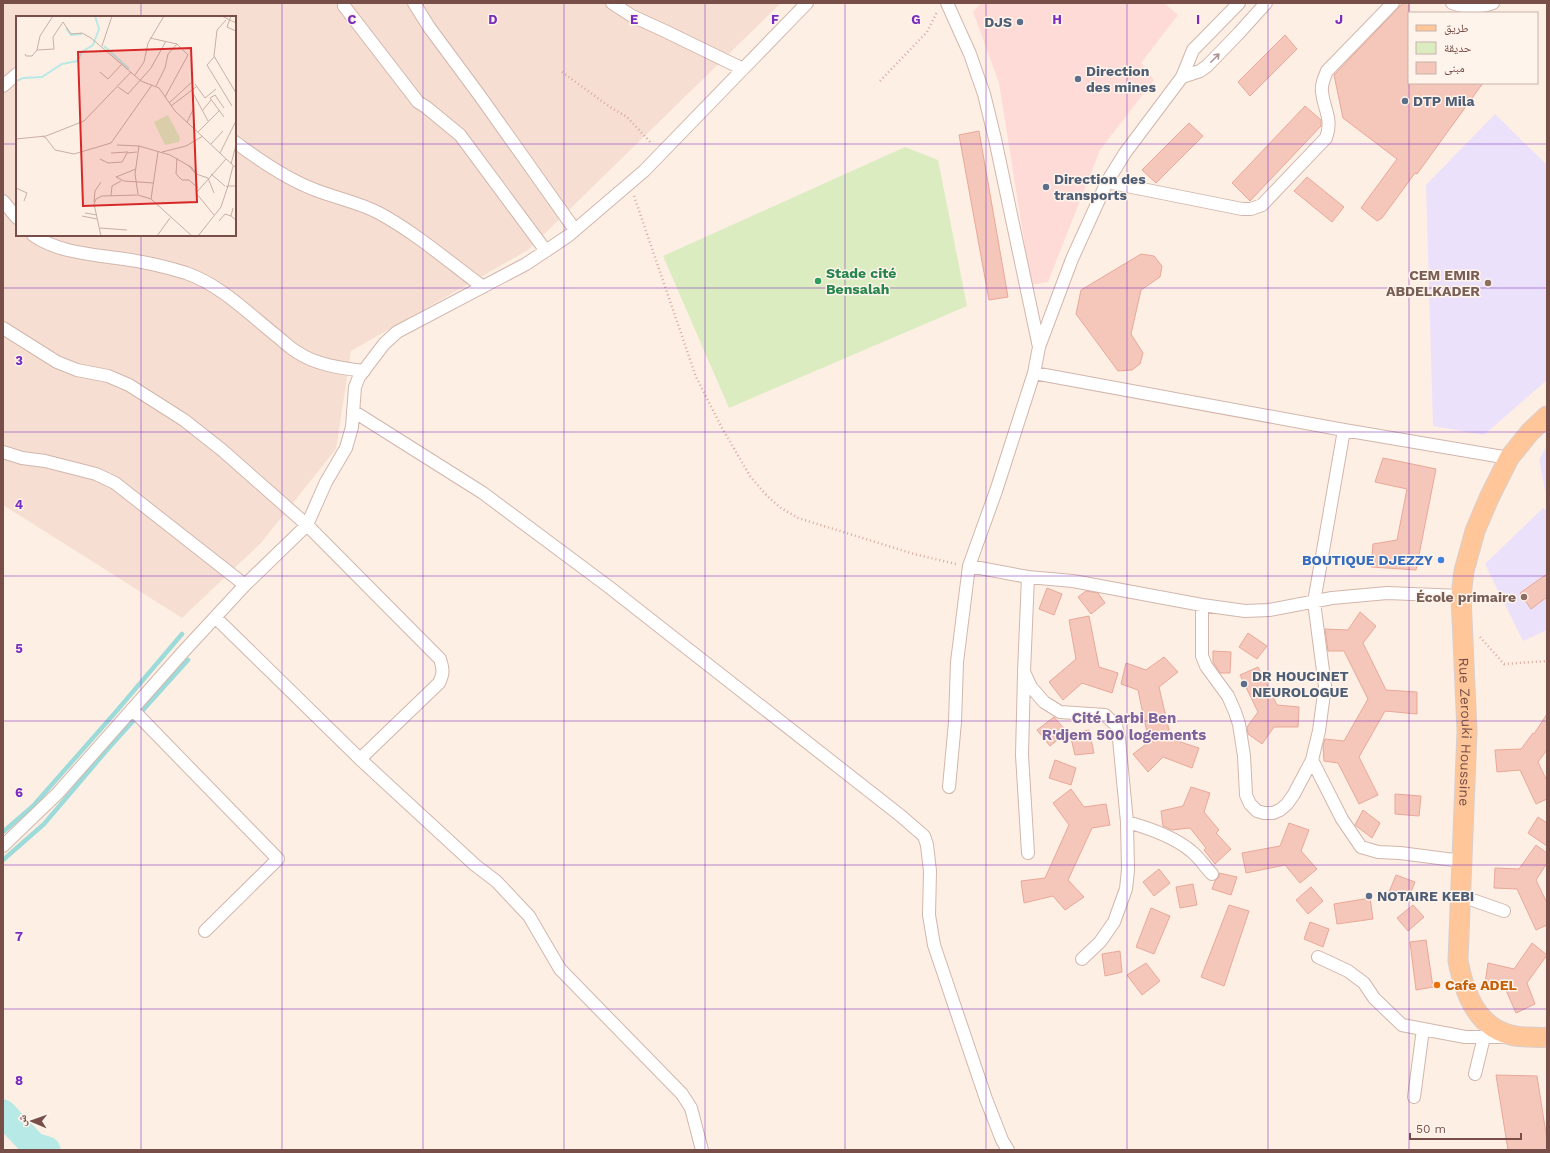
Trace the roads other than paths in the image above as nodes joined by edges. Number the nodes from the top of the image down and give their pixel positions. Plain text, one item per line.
1 (414, 3) edge
2 (612, 3) edge
3 (807, 3) edge
4 (1239, 3) edge
5 (1266, 3) edge
6 (1393, 3) edge
7 (1452, 3) edge
8 (1493, 3) edge
9 (344, 6) dead end
10 (943, 6) edge
11 (743, 69) junction
12 (16, 75) edge
13 (1182, 77) junction
14 (3, 86) edge
15 (236, 143) edge
16 (1107, 182) junction
17 (3, 201) edge
18 (16, 217) edge
19 (575, 230) junction
20 (34, 236) edge
21 (546, 251) junction
22 (483, 287) junction
23 (3, 328) edge
24 (1040, 347) junction
25 (364, 371) junction
26 (1034, 373) junction
27 (353, 411) junction
28 (1547, 416) edge
29 (1344, 430) junction
30 (3, 452) edge
31 (1508, 458) junction
32 (307, 525) junction
33 (968, 566) junction
34 (1028, 577) junction
35 (245, 585) junction
36 (1461, 596) junction
37 (1314, 602) junction
38 (1202, 605) junction
39 (216, 618) junction
40 (1024, 672) junction
41 (132, 709) junction
42 (360, 758) junction
43 (1312, 760) junction
44 (950, 787) dead end
45 (1127, 822) junction
46 (3, 846) edge
47 (1028, 853) dead end
48 (1462, 861) junction
49 (1212, 874) dead end
50 (1461, 896) junction
51 (1504, 910) dead end
52 (205, 931) dead end
53 (1318, 957) dead end
54 (1082, 959) dead end
55 (1423, 1029) junction
56 (1547, 1036) edge
57 (1484, 1037) junction
58 (1517, 1037) junction
59 (1475, 1074) dead end
60 (1414, 1097) dead end
61 (702, 1150) edge
62 (1008, 1150) edge

1 - 19 street
2 - 11 street
3 - 11 street
4 - 13 street
13 -> 5 street
6 - 16 street
7 - 8 street
9 - 21 street
10 - 24 street
11 - 19 street
12 - 14 street
13 - 16 street
15 - 22 street
16 - 24 street
17 - 18 street
19 - 21 street
20 - 25 street
21 - 22 street
22 - 25 street
23 - 32 street
24 - 26 street
25 - 27 street
26 - 29 street
26 - 33 street
27 - 32 street
27 - 62 street
28 - 31 main road, Rue Zerouki Houssine
29 - 31 street
29 - 37 street
30 - 35 street
31 - 36 main road, Rue Zerouki Houssine
32 - 35 street
32 - 42 street
33 - 34 street
33 - 44 street
34 - 38 street
34 - 40 street
35 - 39 street
36 - 37 street
36 - 48 main road, Rue Zerouki Houssine
37 - 38 street
37 - 43 street
38 - 43 street
39 - 41 street
39 - 42 street
40 - 45 street
40 - 47 street
41 - 46 street
41 - 52 street
42 - 61 street
43 - 48 street
45 - 49 street
45 - 54 street
48 - 50 main road, Rue Zerouki Houssine
50 - 51 street
50 - 58 main road, Rue Zerouki Houssine
53 - 55 street
55 - 57 street
55 - 60 street
56 - 58 main road, Rue Zerouki Houssine
57 - 58 street
57 - 59 street

